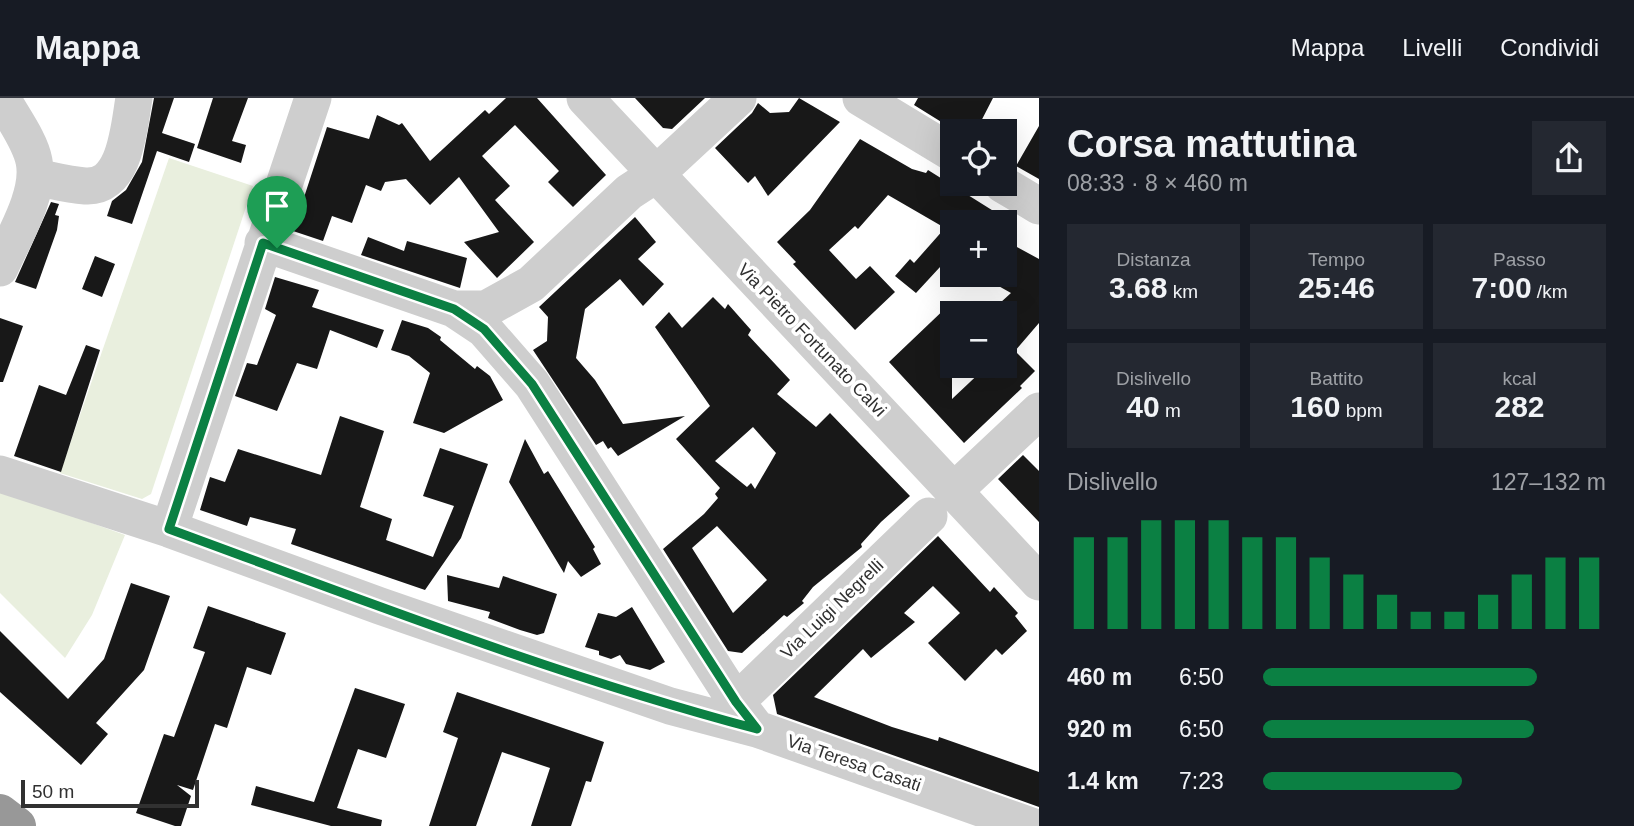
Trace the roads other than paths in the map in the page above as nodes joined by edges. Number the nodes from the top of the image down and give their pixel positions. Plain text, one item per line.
1 (2, 98) edge
2 (135, 98) edge
3 (313, 98) edge
4 (585, 98) edge
5 (738, 98) edge
6 (861, 98) edge
7 (940, 146) edge
8 (655, 174) junction
9 (35, 177) junction
10 (1017, 193) edge
11 (1039, 206) edge
12 (263, 243) junction
13 (0, 268) edge
14 (454, 309) junction
15 (1039, 411) edge
16 (0, 474) edge
17 (955, 490) junction
18 (929, 516) dead end
19 (169, 529) junction
20 (1039, 582) edge
21 (747, 715) junction
22 (0, 813) edge
23 (17, 826) edge
24 (1031, 826) edge

1 - 9 street
2 - 9 street
3 - 12 street
4 - 8 street, Via Pietro Fortunato Calvi
5 - 8 street
6 - 7 street
8 - 14 street
8 - 17 street, Via Pietro Fortunato Calvi
9 - 13 street
10 - 11 street
12 - 14 street
12 - 19 street
14 - 21 street
15 - 17 street
16 - 19 street, Via Teresa Casati
17 - 20 street, Via Pietro Fortunato Calvi
18 - 21 street, Via Luigi Negrelli
19 - 21 street, Via Teresa Casati
21 - 24 street, Via Teresa Casati
22 - 23 highway

